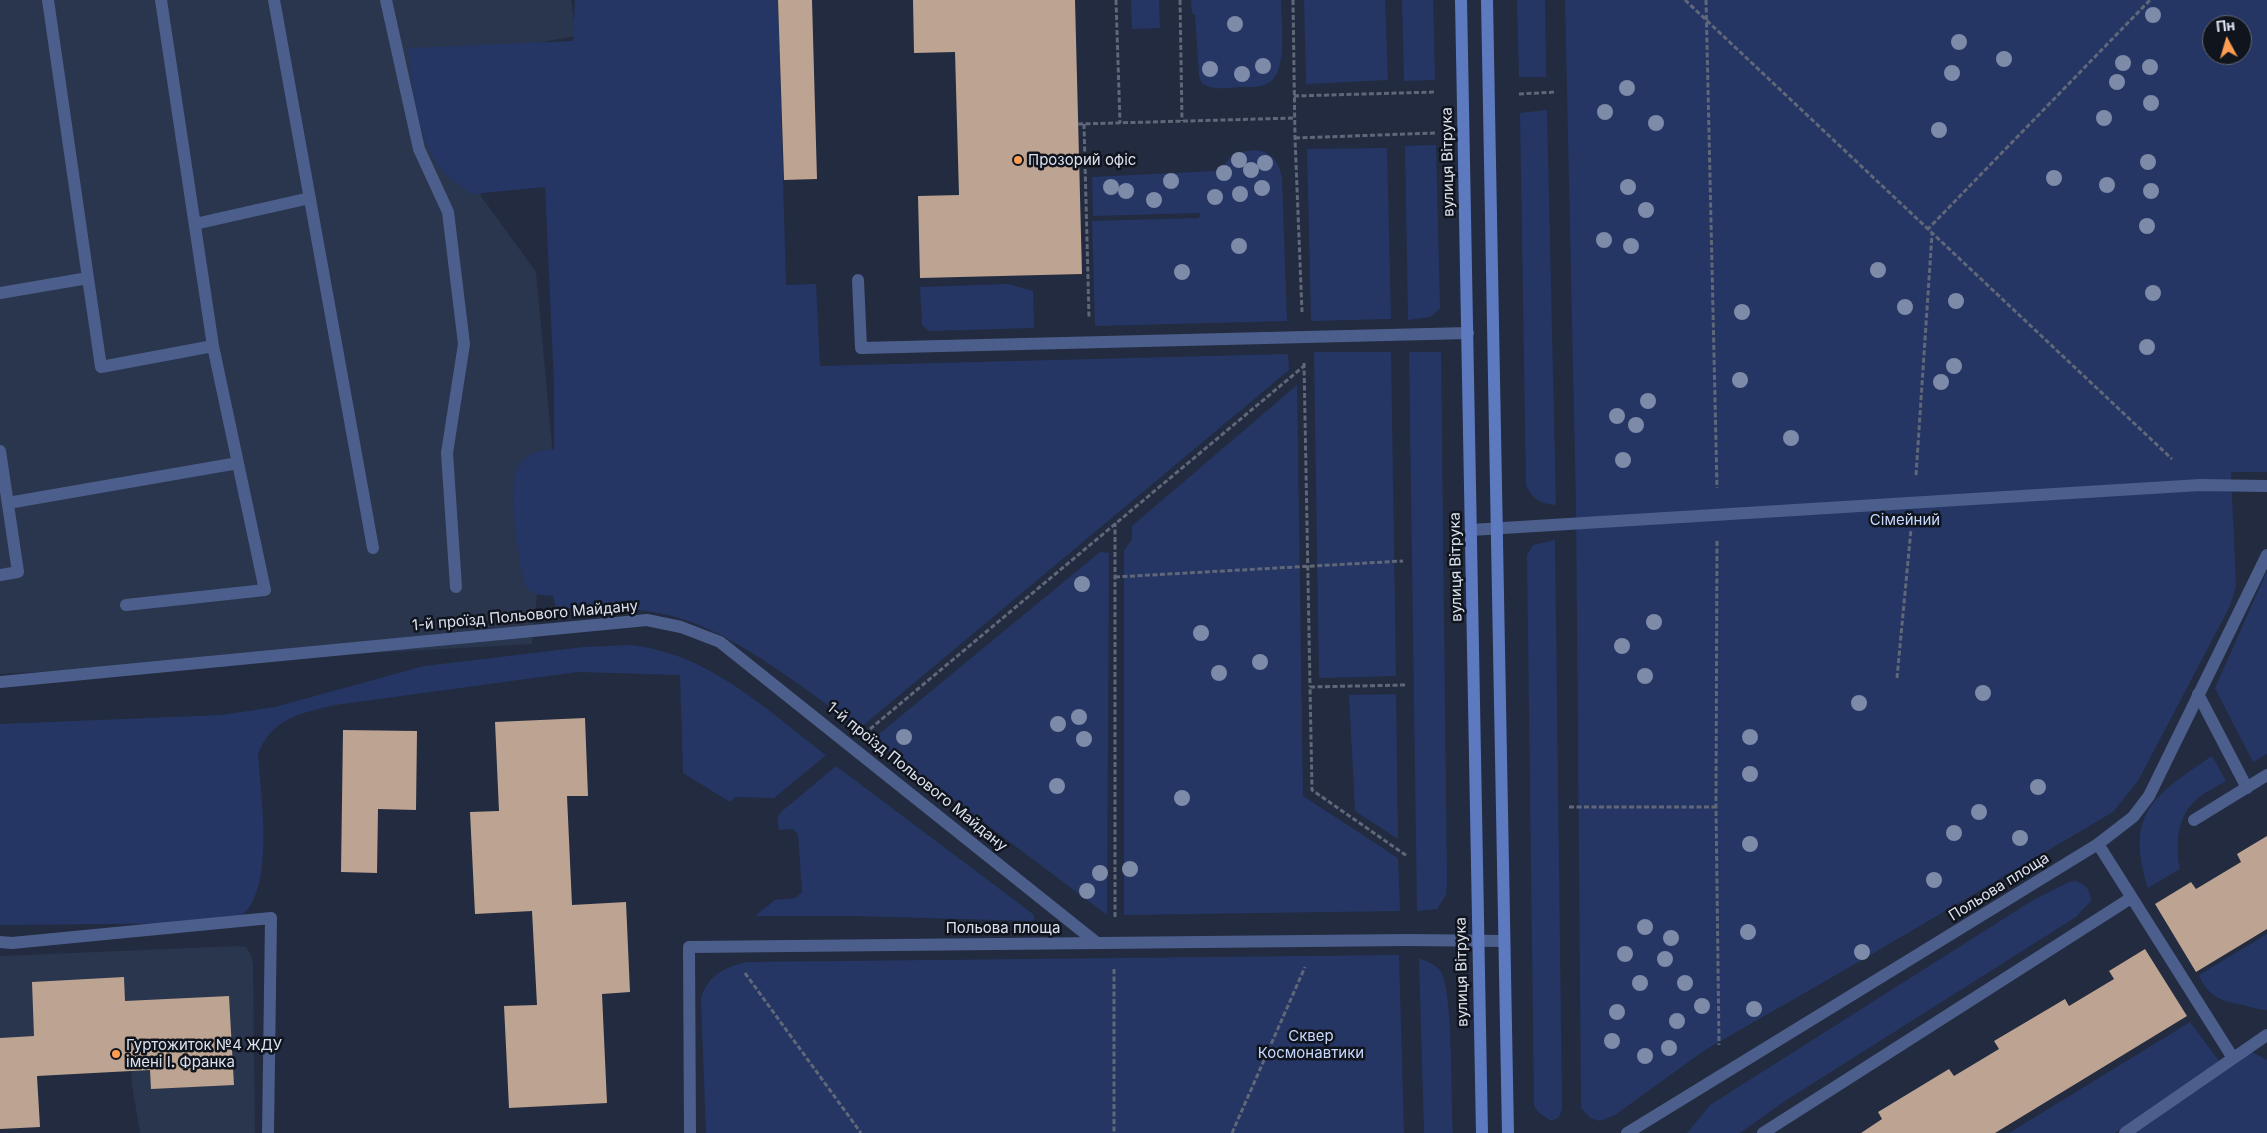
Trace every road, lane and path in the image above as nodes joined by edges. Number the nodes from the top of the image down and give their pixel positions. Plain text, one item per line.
1 (48, 0) edge
2 (161, 0) edge
3 (274, 0) edge
4 (386, 0) edge
5 (1116, 0) edge
6 (1180, 0) edge
7 (1293, 0) edge
8 (1461, 0) edge
9 (1487, 0) edge
10 (1685, 0) edge
11 (2150, 0) edge
12 (1556, 92) dead end
13 (1519, 94) dead end
14 (1294, 96) junction
15 (1435, 97) dead end
16 (1295, 118) junction
17 (1182, 121) junction
18 (1120, 123) junction
19 (1078, 124) dead end
20 (1084, 124) junction
21 (1436, 133) dead end
22 (1295, 138) junction
23 (310, 198) junction
24 (195, 224) junction
25 (1927, 230) junction
26 (1932, 234) junction
27 (88, 278) junction
28 (858, 280) dead end
29 (0, 293) edge
30 (1468, 333) junction
31 (1303, 337) junction
32 (1090, 343) junction
33 (213, 346) junction
34 (1304, 366) junction
35 (0, 451) edge
36 (238, 463) junction
37 (2200, 485) junction
38 (2267, 486) edge
39 (8, 503) junction
40 (1914, 503) junction
41 (1115, 523) junction
42 (1498, 528) junction
43 (1472, 530) junction
44 (373, 548) dead end
45 (2267, 555) edge
46 (1403, 561) dead end
47 (1308, 567) junction
48 (0, 575) edge
49 (1115, 577) junction
50 (456, 587) dead end
51 (126, 605) dead end
52 (1897, 678) dead end
53 (0, 682) edge
54 (1406, 685) dead end
55 (1310, 687) junction
56 (2198, 694) junction
57 (851, 745) junction
58 (2267, 775) edge
59 (2247, 788) junction
60 (1569, 807) dead end
61 (1716, 807) dead end
62 (2194, 820) dead end
63 (2098, 844) junction
64 (1407, 856) dead end
65 (2131, 898) junction
66 (1115, 920) dead end
67 (1317, 941) junction
68 (1503, 941) junction
69 (0, 942) edge
70 (1478, 942) junction
71 (1097, 943) junction
72 (1114, 943) junction
73 (726, 946) junction
74 (2267, 1035) edge
75 (2233, 1058) junction
76 (268, 1133) edge
77 (690, 1133) edge
78 (860, 1133) edge
79 (1114, 1133) edge
80 (1232, 1133) edge
81 (1482, 1133) edge
82 (1508, 1133) edge
83 (1627, 1133) edge
84 (1763, 1133) edge
85 (2125, 1133) edge

1 - 27 street
2 - 24 street
3 - 23 street
4 - 50 street
5 - 18 path
6 - 17 path
7 - 14 path
8 - 30 main road, вулиця Вітрука
9 - 42 main road
10 - 25 path
11 - 25 path
12 - 13 path
14 - 15 path
14 - 16 path
16 - 17 path
16 - 22 path
17 - 18 path
18 - 20 path
19 - 20 path
20 - 32 path
21 - 22 path
22 - 31 path
23 - 24 street
23 - 44 street
24 - 33 street
25 - 26 path
26 - 37 path
26 - 40 path
27 - 29 street
27 - 33 street
28 - 32 street
30 - 31 street
30 - 43 main road, вулиця Вітрука
31 - 32 street
31 - 34 path
33 - 36 street
34 - 41 path
34 - 47 path
35 - 39 street
36 - 39 street
36 - 51 street
37 - 38 street
37 - 40 street
39 - 48 street
40 - 42 street
40 - 52 path
41 - 49 path
41 - 57 path
42 - 43 street
42 - 68 main road
43 - 70 main road, вулиця Вітрука
45 - 56 street, Польова площа
46 - 47 path
47 - 49 path
47 - 55 path
49 - 66 path
53 - 57 street, 1-й проїзд Польового Майдану
54 - 55 path
55 - 64 path
56 - 59 street
56 - 63 street, Польова площа
57 - 71 street, 1-й проїзд Польового Майдану
58 - 59 street
59 - 62 street
60 - 61 path
63 - 65 street
63 - 83 street, Польова площа
65 - 75 street
65 - 84 street
67 - 70 street, Польова площа
67 - 72 street, Польова площа
67 - 80 path
68 - 70 street, Польова площа
68 - 82 main road
69 - 76 street
70 - 81 main road, вулиця Вітрука
71 - 72 street, Польова площа
71 - 73 street, Польова площа
72 - 79 path
73 - 77 street, Польова площа
73 - 78 path
74 - 75 street
75 - 85 street

